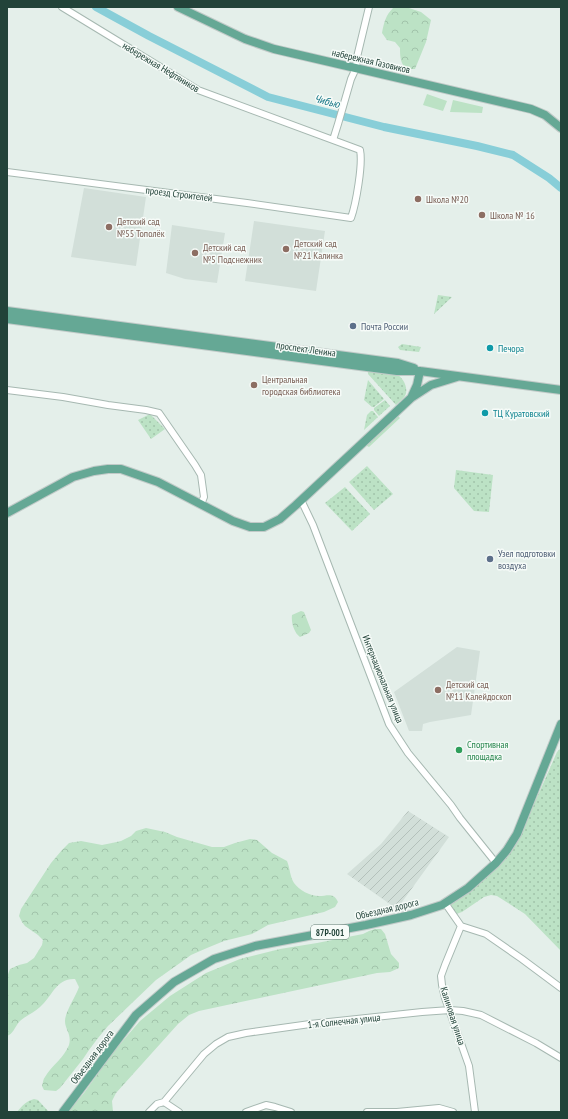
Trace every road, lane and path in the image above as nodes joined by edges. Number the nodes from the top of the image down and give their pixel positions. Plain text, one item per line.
1 (62, 7) edge
2 (178, 7) edge
3 (369, 7) edge
4 (356, 68) junction
5 (561, 128) edge
6 (333, 140) junction
7 (7, 172) edge
8 (351, 218) joint
9 (7, 311) edge
10 (7, 319) edge
11 (190, 339) junction
12 (420, 370) junction
13 (460, 376) junction
14 (7, 390) edge
15 (561, 390) edge
16 (411, 398) junction
17 (301, 500) junction
18 (201, 504) junction
19 (7, 513) edge
20 (561, 724) edge
21 (496, 863) junction
22 (445, 903) junction
23 (461, 926) junction
24 (561, 988) edge
25 (450, 1010) junction
26 (561, 1058) edge
27 (164, 1102) junction
28 (63, 1112) edge
29 (149, 1112) edge
30 (179, 1112) edge
31 (246, 1112) edge
32 (291, 1112) edge
33 (367, 1112) edge
34 (453, 1112) edge
35 (475, 1112) edge

1 - 6 street, набережная Нефтяников
2 - 4 main road, набережная Газовиков
3 - 4 street
4 - 5 main road, набережная Газовиков
4 - 6 street
6 - 8 street, набережная Нефтяников
7 - 8 street, проезд Строителей
9 - 11 main road, проспект Ленина
10 - 11 main road, проспект Ленина
11 - 12 main road, проспект Ленина
12 - 13 main road, проспект Ленина
12 - 16 main road
13 - 15 main road, проспект Ленина
13 - 16 main road
14 - 18 street
16 - 17 main road
17 - 18 main road
17 - 21 street, Интернациональная улица
18 - 19 main road
20 - 21 main road, Объездная дорога / 87Р-001
21 - 22 main road, Объездная дорога / 87Р-001
22 - 23 street
22 - 28 main road, Объездная дорога / 87Р-001
23 - 24 street
23 - 25 street, Калиновая улица
25 - 26 street, 1-я Солнечная улица
25 - 27 street, 1-я Солнечная улица
25 - 35 street, Калиновая улица
27 - 29 street, 1-я Солнечная улица
27 - 30 street
31 - 32 street
33 - 34 street

